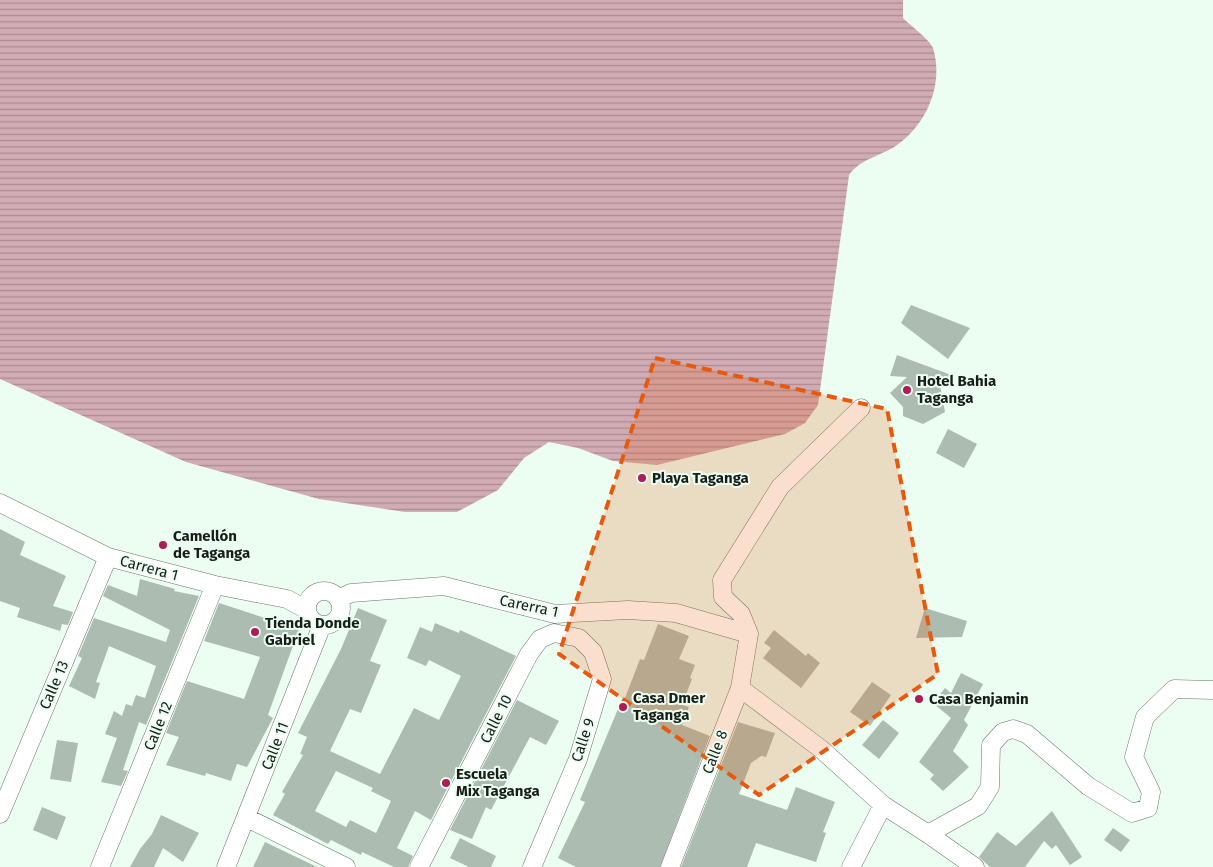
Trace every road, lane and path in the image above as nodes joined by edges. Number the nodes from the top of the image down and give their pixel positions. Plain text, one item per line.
1 (861, 408) dead end
2 (0, 503) edge
3 (108, 557) junction
4 (215, 585) junction
5 (338, 599) junction
6 (307, 610) junction
7 (322, 625) junction
8 (554, 633) joint
9 (750, 634) junction
10 (740, 688) junction
11 (1213, 690) edge
12 (883, 806) junction
13 (1, 807) edge
14 (247, 818) junction
15 (928, 834) junction
16 (100, 867) edge
17 (226, 867) edge
18 (346, 867) edge
19 (419, 867) edge
20 (532, 867) edge
21 (670, 867) edge
22 (851, 867) edge
23 (975, 867) edge

1 - 9 street
2 - 3 street, Carrera 1
3 - 4 street, Carrera 1
3 - 13 street, Calle 13
4 - 6 street, Carrera 1
4 - 16 street, Calle 12
5 - 6 street
5 - 7 street
5 - 9 street, Carerra 1
6 - 7 street
7 - 14 street, Calle 11
8 - 19 street, Calle 10
8 - 20 street, Calle 9
9 - 10 street, Calle 8
10 - 12 street
10 - 21 street, Calle 8
11 - 15 street
12 - 15 street
12 - 22 street
14 - 17 street, Calle 11
14 - 18 street
15 - 23 street

